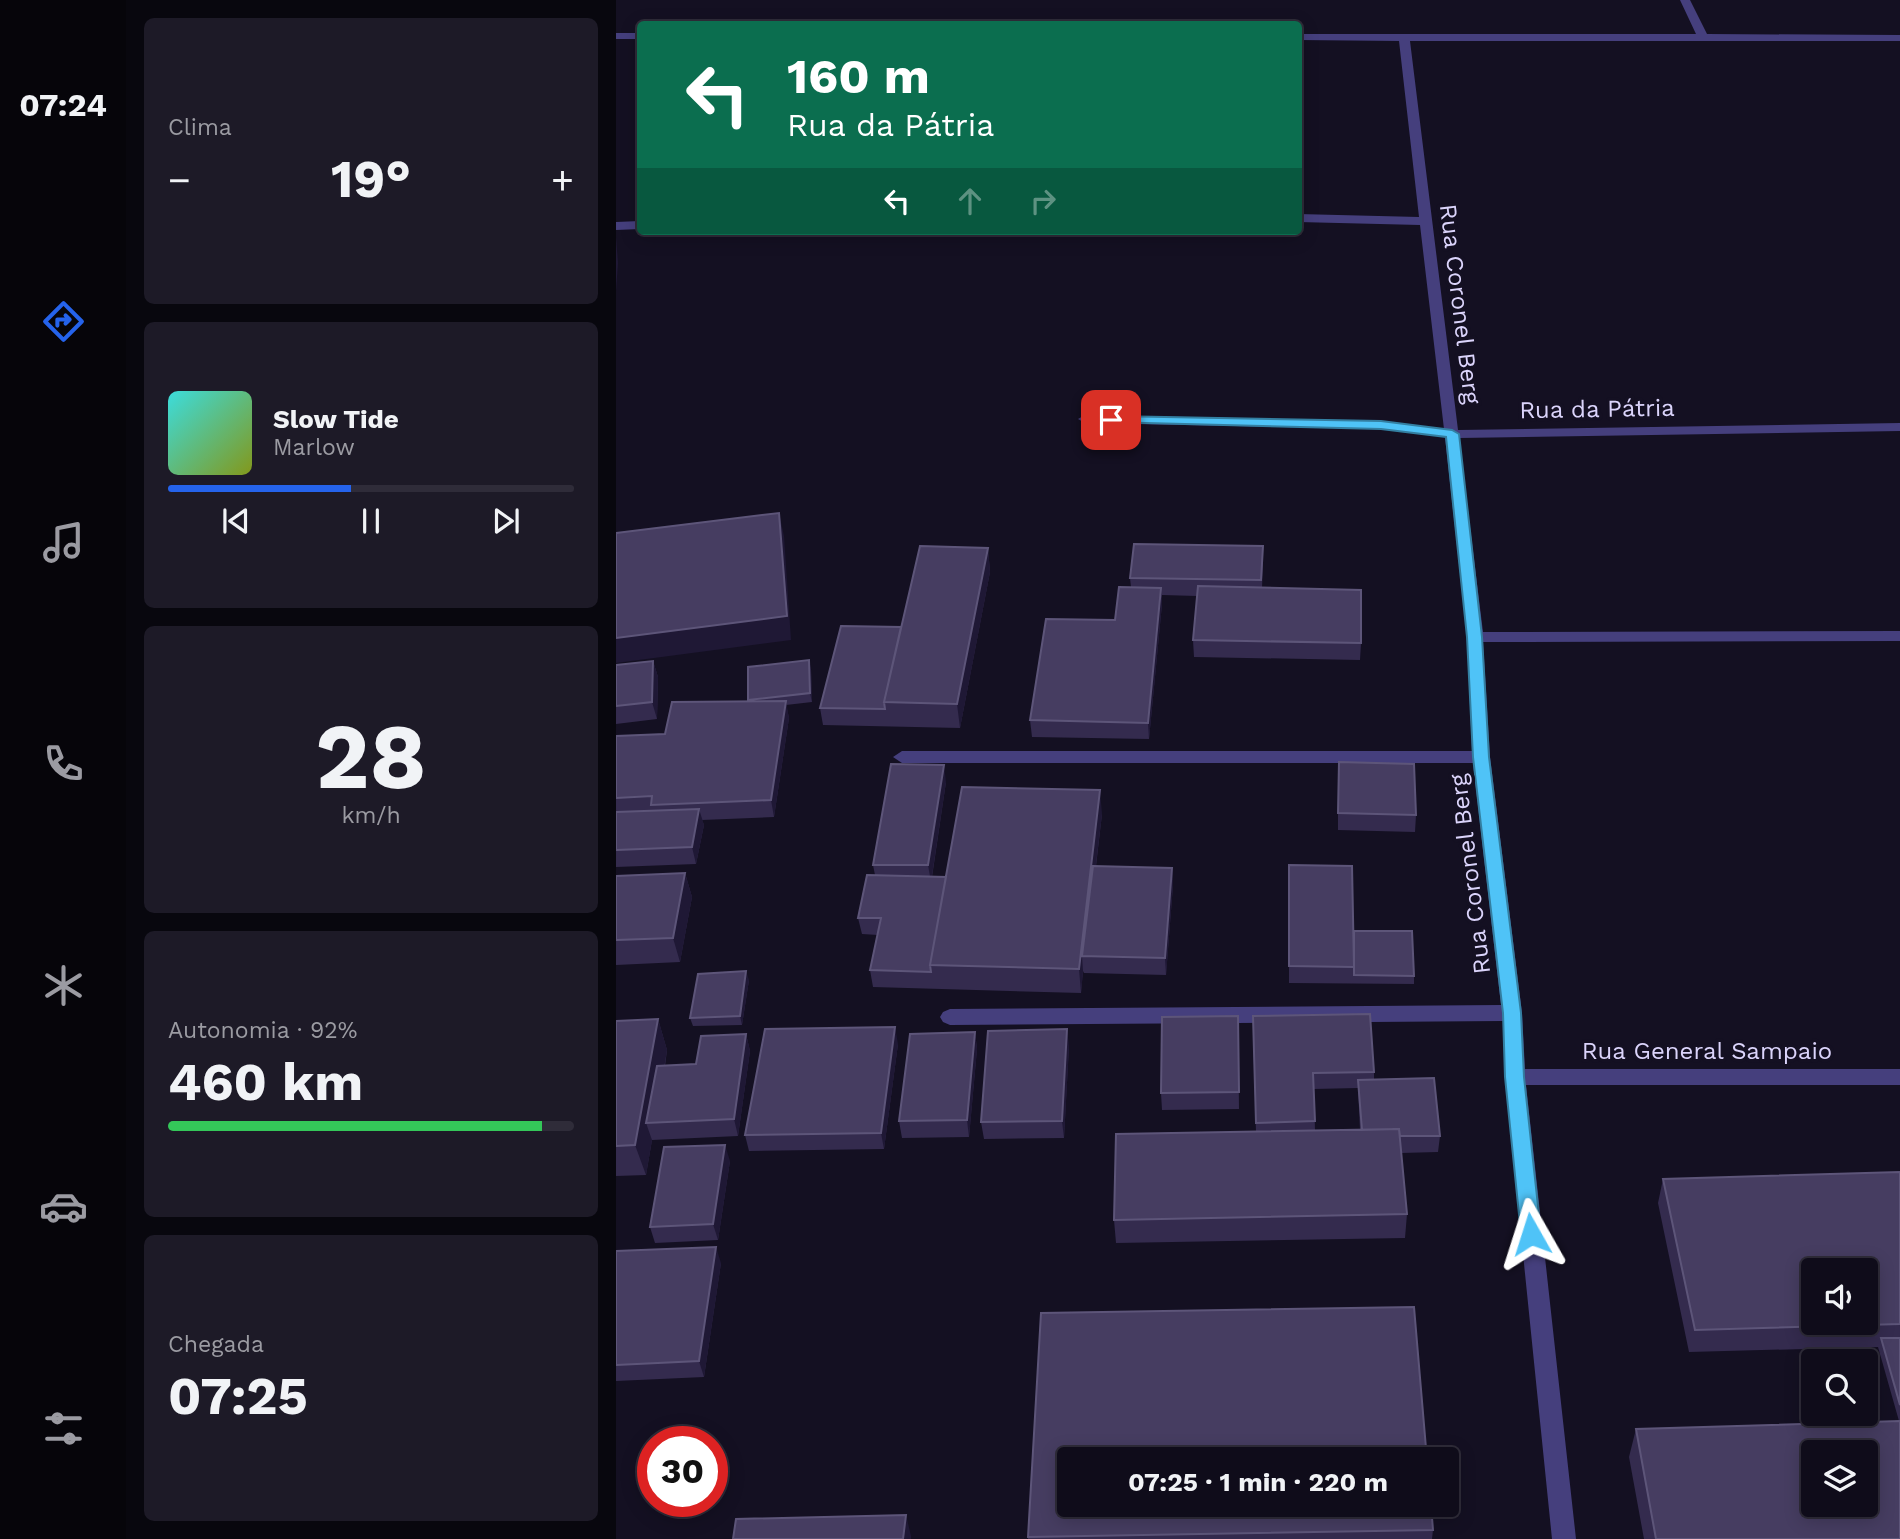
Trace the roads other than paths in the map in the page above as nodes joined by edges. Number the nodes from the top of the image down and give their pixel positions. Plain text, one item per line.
1 (1685, 0) edge
2 (616, 36) edge
3 (637, 36) edge
4 (1404, 36) junction
5 (1302, 37) edge
6 (1703, 38) junction
7 (1900, 38) edge
8 (1302, 218) edge
9 (1424, 221) junction
10 (637, 225) edge
11 (616, 226) edge
12 (1084, 419) dead end
13 (1900, 427) edge
14 (1452, 434) junction
15 (1900, 636) edge
16 (1475, 637) junction
17 (902, 757) dead end
18 (1481, 757) junction
19 (1512, 1013) junction
20 (950, 1017) dead end
21 (1515, 1077) junction
22 (1900, 1077) edge
23 (1564, 1539) edge

1 - 6 street
2 - 3 street
4 - 5 street
4 - 6 street
4 - 9 street, Rua Coronel Berg
6 - 7 street
8 - 9 street
9 - 14 street, Rua Coronel Berg
10 - 11 street
12 - 14 street, Rua da Pátria
13 - 14 street, Rua da Pátria
14 - 16 street, Rua Coronel Berg
15 - 16 street
16 - 18 street, Rua Coronel Berg
17 - 18 street
18 - 19 street, Rua Coronel Berg
19 - 20 street
19 - 21 street, Rua Coronel Berg
21 - 22 street, Rua General Sampaio
21 - 23 street, Rua Coronel Berg

